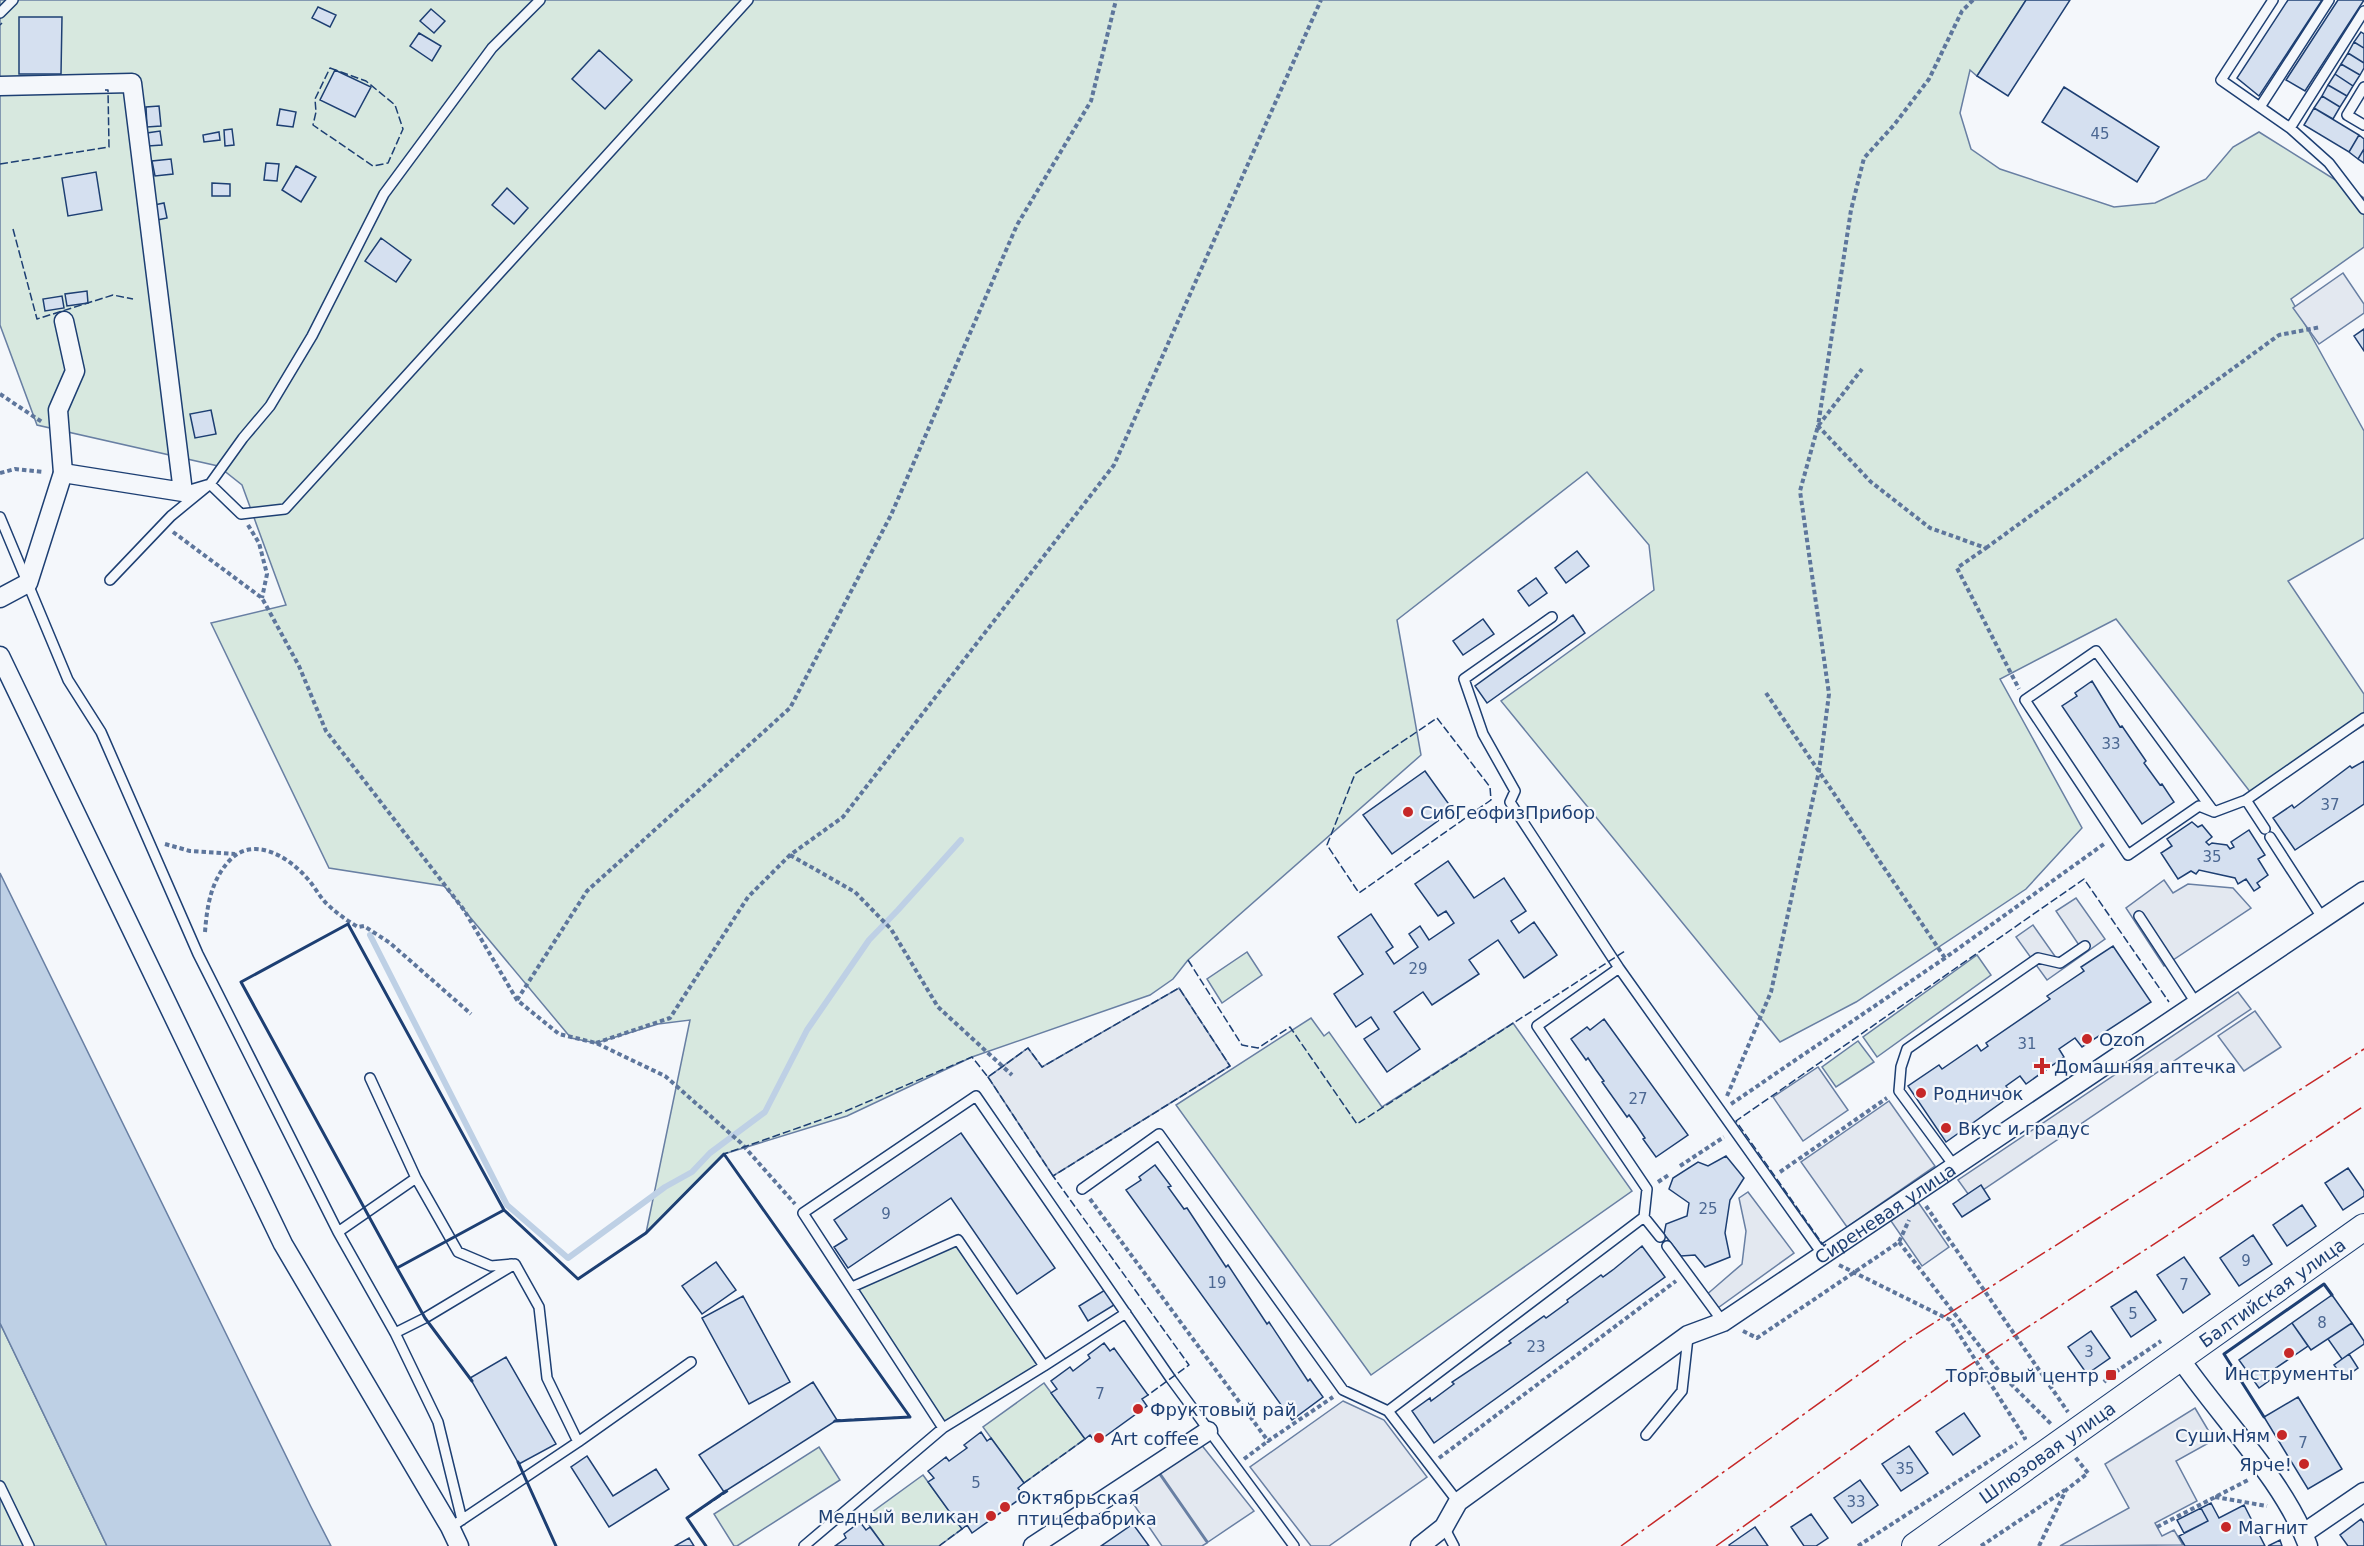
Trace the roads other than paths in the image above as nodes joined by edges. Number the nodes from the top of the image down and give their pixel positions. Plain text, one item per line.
1 (13, 0) edge
2 (540, 0) edge
3 (747, 0) edge
4 (2273, 0) edge
5 (2329, 0) edge
6 (2364, 11) edge
7 (0, 14) edge
8 (0, 86) edge
9 (2364, 87) edge
10 (2260, 107) junction
11 (2364, 125) edge
12 (2290, 128) junction
13 (2364, 209) edge
14 (64, 321) dead end
15 (63, 473) junction
16 (210, 484) junction
17 (183, 492) junction
18 (0, 517) edge
19 (110, 580) dead end
20 (28, 583) junction
21 (0, 598) edge
22 (1552, 617) dead end
23 (0, 656) edge
24 (2364, 718) edge
25 (2246, 800) junction
26 (2214, 812) junction
27 (2364, 891) edge
28 (2139, 916) dead end
29 (2323, 919) junction
30 (2085, 946) dead end
31 (1619, 968) junction
32 (2196, 1004) junction
33 (370, 1078) dead end
34 (1955, 1167) junction
35 (416, 1178) junction
36 (1082, 1189) road end
37 (1644, 1217) junction
38 (2364, 1227) edge
39 (338, 1232) junction
40 (1660, 1237) dead end
41 (1668, 1246) dead end
42 (1823, 1255) junction
43 (514, 1264) junction
44 (852, 1287) junction
45 (1126, 1313) junction
46 (1723, 1322) junction
47 (395, 1333) junction
48 (1688, 1335) junction
49 (2179, 1357) junction
50 (691, 1362) dead end
51 (1044, 1366) junction
52 (1388, 1411) junction
53 (943, 1428) junction
54 (1208, 1431) junction
55 (1646, 1435) dead end
56 (578, 1442) junction
57 (0, 1486) edge
58 (2364, 1492) edge
59 (1458, 1502) junction
60 (456, 1524) junction
61 (1444, 1527) junction
62 (2306, 1540) edge
63 (29, 1546) edge
64 (459, 1546) edge
65 (804, 1546) edge
66 (1034, 1546) edge
67 (1294, 1546) edge
68 (1420, 1546) edge
69 (1454, 1546) edge
70 (1915, 1546) edge

1 - 7 lane
2 - 16 lane
3 - 16 lane
4 - 10 lane
5 - 10 lane
6 - 12 lane
8 - 17 street
9 - 11 lane
10 - 12 lane
12 - 13 lane
14 - 15 street
15 - 17 street
15 - 20 street
16 - 17 lane
16 - 19 lane
18 - 20 lane
20 - 21 street
20 - 39 lane
22 - 31 lane
23 - 60 street
24 - 25 lane
25 - 26 lane
25 - 29 lane
26 - 26 lane
27 - 29 street, Сиреневая улица
28 - 32 lane
29 - 32 street, Сиреневая улица
30 - 34 lane
31 - 37 lane
31 - 42 lane
32 - 34 street, Сиреневая улица
33 - 35 lane
34 - 42 street, Сиреневая улица
35 - 39 lane
35 - 43 lane
36 - 52 lane
37 - 40 lane
37 - 52 lane
38 - 49 main road, Балтийская улица
39 - 47 lane
41 - 46 lane
42 - 46 street, Сиреневая улица
43 - 47 lane
43 - 56 lane
44 - 45 lane
44 - 51 lane
44 - 53 lane
45 - 51 lane
45 - 54 lane
46 - 48 street, Сиреневая улица
47 - 60 lane
48 - 55 lane
48 - 59 street, Сиреневая улица
49 - 62 street
49 - 70 main road, Шлюзовая улица
50 - 56 lane
51 - 53 lane
52 - 59 lane
53 - 65 lane
54 - 66 street
54 - 67 lane
56 - 60 lane
57 - 63 lane
58 - 62 street
59 - 61 street, Сиреневая улица
60 - 64 street
61 - 68 street, Сиреневая улица
61 - 69 lane

